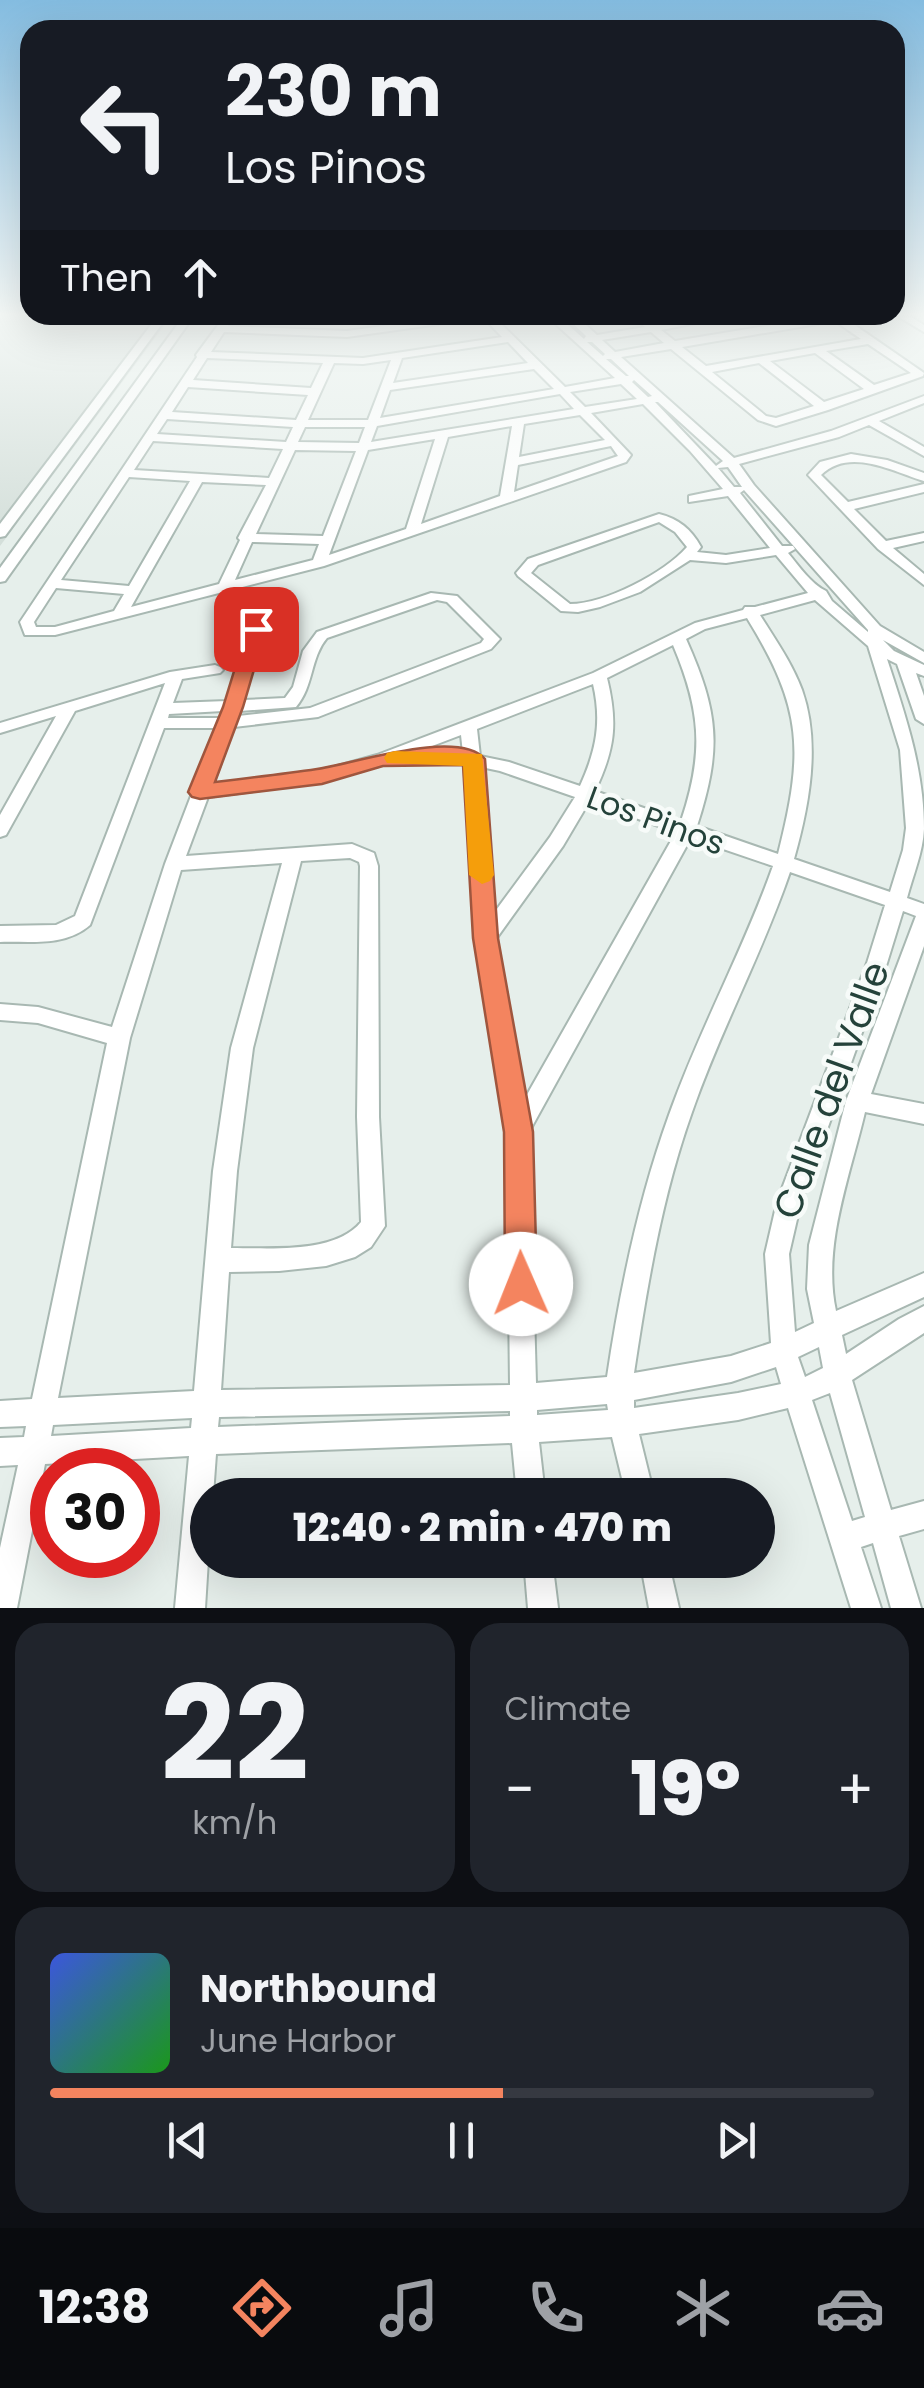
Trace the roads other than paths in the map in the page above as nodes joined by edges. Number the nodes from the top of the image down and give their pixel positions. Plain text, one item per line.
1 (106, 392) edge
2 (134, 392) edge
3 (180, 392) edge
4 (315, 392) edge
5 (387, 392) edge
6 (555, 392) edge
7 (562, 392) edge
8 (635, 392) edge
9 (654, 392) edge
10 (732, 392) edge
11 (803, 392) edge
12 (872, 392) edge
13 (661, 398) junction
14 (643, 400) junction
15 (920, 404) edge
16 (824, 408) junction
17 (582, 412) junction
18 (165, 415) junction
19 (870, 420) junction
20 (373, 423) junction
21 (518, 423) junction
22 (300, 424) junction
23 (150, 436) junction
24 (442, 436) junction
25 (614, 442) junction
26 (290, 446) junction
27 (364, 447) junction
28 (924, 452) edge
29 (512, 462) junction
30 (731, 462) junction
31 (712, 468) junction
32 (124, 473) junction
33 (198, 478) junction
34 (924, 478) edge
35 (272, 482) junction
36 (749, 488) junction
37 (924, 488) edge
38 (731, 491) junction
39 (694, 499) dead end
40 (506, 501) junction
41 (844, 507) junction
42 (411, 532) junction
43 (0, 534) edge
44 (924, 537) edge
45 (245, 538) junction
46 (328, 540) junction
47 (799, 544) junction
48 (884, 546) junction
49 (777, 548) junction
50 (692, 551) junction
51 (320, 563) junction
52 (0, 578) edge
53 (924, 580) edge
54 (52, 583) junction
55 (224, 590) junction
56 (134, 591) junction
57 (821, 594) junction
58 (750, 610) junction
59 (120, 614) junction
60 (256, 629) dead end
61 (678, 636) junction
62 (883, 641) junction
63 (924, 658) edge
64 (904, 664) junction
65 (216, 670) dead end
66 (924, 671) edge
67 (176, 675) junction
68 (599, 676) junction
69 (70, 706) junction
70 (230, 715) junction
71 (162, 716) junction
72 (924, 720) edge
73 (469, 727) junction
74 (0, 728) edge
75 (383, 759) junction
76 (474, 759) junction
77 (200, 792) junction
78 (586, 794) junction
79 (918, 800) edge
80 (0, 831) edge
81 (686, 831) junction
82 (294, 857) junction
83 (174, 864) junction
84 (784, 866) junction
85 (897, 902) junction
86 (924, 912) edge
87 (924, 919) edge
88 (0, 934) edge
89 (486, 938) junction
90 (0, 1012) edge
91 (119, 1038) junction
92 (858, 1101) junction
93 (924, 1114) edge
94 (518, 1132) junction
95 (217, 1260) junction
96 (924, 1284) edge
97 (924, 1318) edge
98 (826, 1330) junction
99 (784, 1353) junction
100 (837, 1373) junction
101 (620, 1390) junction
102 (796, 1393) junction
103 (523, 1398) junction
104 (204, 1404) junction
105 (40, 1413) junction
106 (0, 1414) edge
107 (625, 1424) junction
108 (524, 1429) junction
109 (201, 1439) junction
110 (33, 1448) edge
111 (64, 1448) edge
112 (30, 1450) edge
113 (0, 1452) edge
114 (30, 1465) edge
115 (529, 1478) edge
116 (636, 1478) edge
117 (924, 1515) edge
118 (880, 1526) junction
119 (844, 1537) junction
120 (540, 1578) edge
121 (658, 1578) edge
122 (2, 1608) edge
123 (190, 1608) edge
124 (543, 1608) edge
125 (664, 1608) edge
126 (866, 1608) edge
127 (906, 1608) edge

1 - 43 street
2 - 52 street
3 - 18 street
4 - 22 street
5 - 20 street
6 - 20 street
7 - 17 street
8 - 14 street
9 - 13 street
10 - 16 street
11 - 16 street
12 - 16 street
13 - 14 street
13 - 30 street
14 - 17 street
14 - 31 street
15 - 19 street
17 - 21 street
17 - 25 street
18 - 22 street
18 - 23 street
19 - 28 street
19 - 30 street
20 - 22 street
20 - 27 street
21 - 24 street
21 - 29 street
22 - 26 street
23 - 26 street
23 - 32 street
24 - 27 street
24 - 42 street
25 - 29 street
25 - 40 street
26 - 27 street
26 - 35 street
27 - 46 street
29 - 40 street
30 - 31 street
30 - 36 street
31 - 38 street
32 - 33 street
32 - 54 street
33 - 35 street
33 - 56 street
34 - 41 street
35 - 45 street
36 - 38 street
36 - 47 street
37 - 41 street
38 - 39 street
38 - 49 street
40 - 42 street
41 - 48 street
42 - 51 street
44 - 48 street
45 - 46 street
45 - 55 street
46 - 51 street
47 - 49 street
47 - 62 street
48 - 53 street
49 - 50 street
49 - 57 street
50 - 50 street
51 - 55 street
54 - 56 street
54 - 59 street
55 - 59 street
56 - 59 street
57 - 58 street
57 - 62 street
58 - 61 street
58 - 84 street
60 - 70 street
61 - 68 street
61 - 81 street
62 - 63 street
62 - 64 street
62 - 79 street, Calle del Valle
64 - 66 street
64 - 72 street
65 - 67 street
67 - 69 street
67 - 71 street
68 - 73 street
68 - 78 street
69 - 74 street
69 - 80 street
70 - 70 street
70 - 71 street
70 - 77 street
71 - 88 street
73 - 75 street
73 - 76 street
75 - 76 street, Los Pinos
75 - 77 street
76 - 78 street, Los Pinos
76 - 89 street
77 - 83 street
78 - 81 street, Los Pinos
78 - 89 street
79 - 85 street, Calle del Valle
81 - 84 street, Los Pinos
81 - 94 street
82 - 83 street
82 - 95 street
82 - 95 street
83 - 91 street
84 - 85 street, Los Pinos
84 - 101 street
85 - 86 street, Los Pinos
85 - 99 street, Calle del Valle
87 - 92 street, Calle del Valle
89 - 94 street
90 - 91 street
91 - 105 street
92 - 93 street
92 - 98 street, Calle del Valle
94 - 103 street
95 - 104 street
96 - 98 street
97 - 100 street
98 - 99 street
98 - 100 street, Calle del Valle
99 - 101 street
99 - 102 street, Calle del Valle
100 - 102 street
100 - 118 street, Calle del Valle
101 - 103 street
101 - 107 street
102 - 107 street
102 - 119 street, Calle del Valle
103 - 104 street
103 - 108 street
104 - 105 street
104 - 109 street
105 - 106 street
105 - 110 street
107 - 108 street
107 - 116 street
108 - 109 street
108 - 115 street
109 - 111 street
109 - 123 street
112 - 113 street
114 - 122 street
117 - 118 street
118 - 119 street
118 - 127 street, Calle del Valle
119 - 126 street, Calle del Valle
120 - 124 street
121 - 125 street

